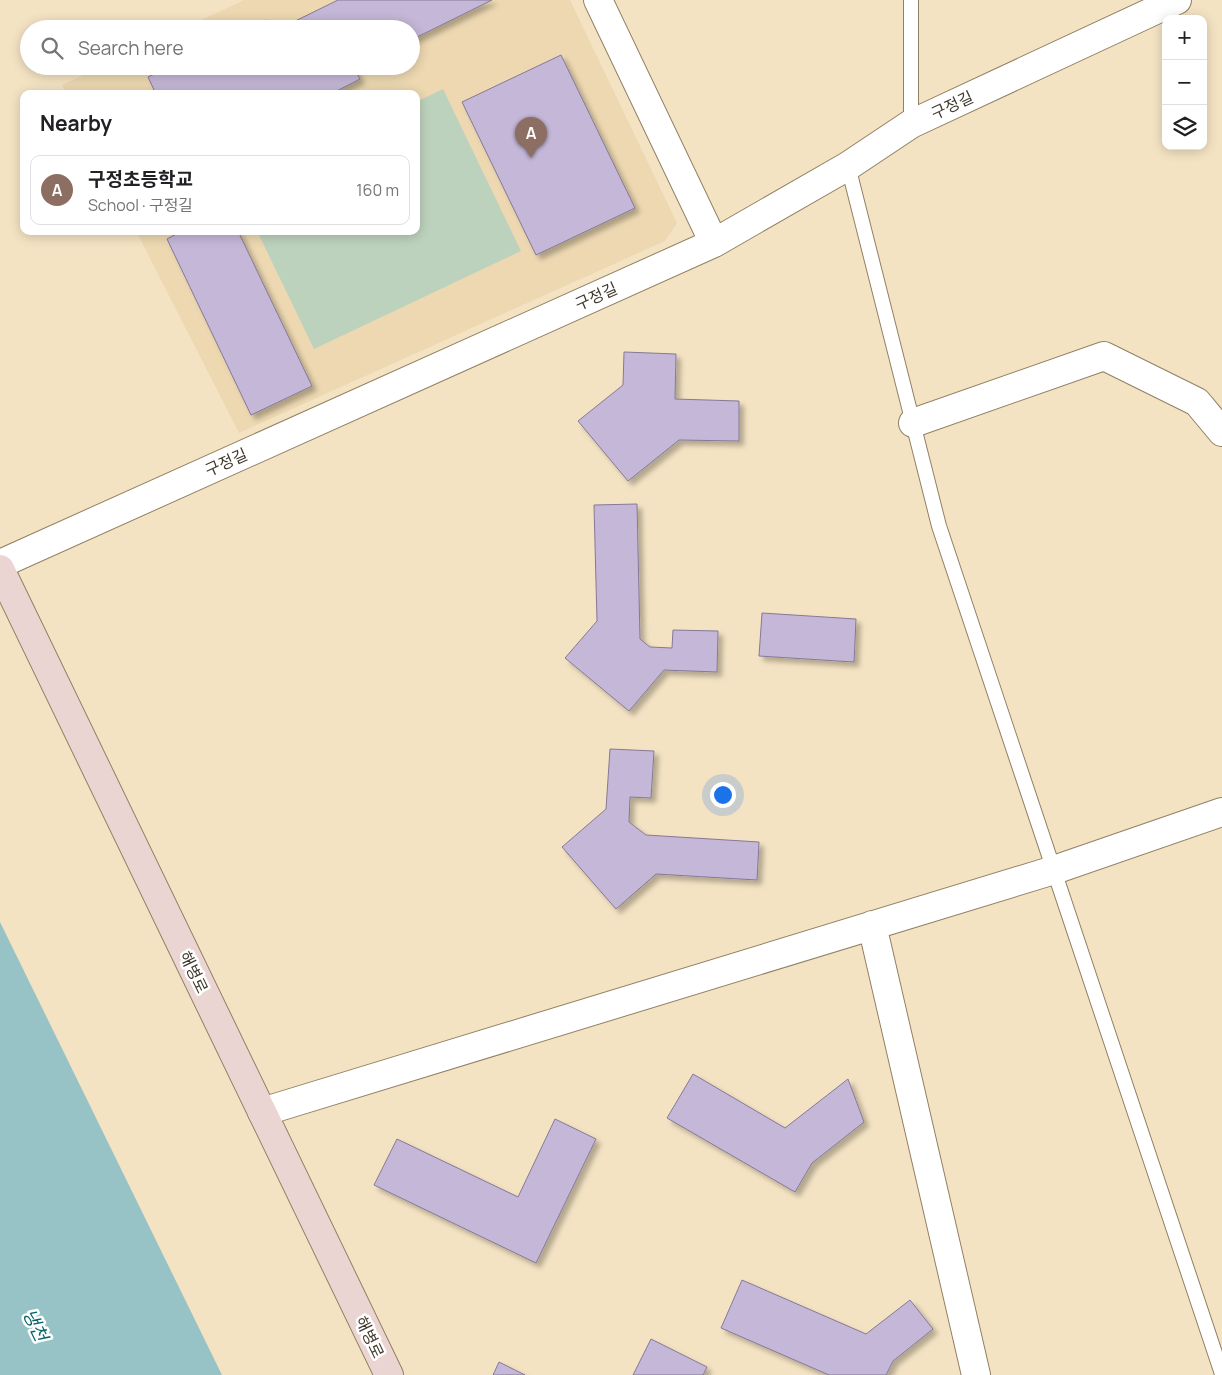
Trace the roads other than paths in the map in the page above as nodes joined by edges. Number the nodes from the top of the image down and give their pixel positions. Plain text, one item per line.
1 (598, 0) edge
2 (911, 0) edge
3 (1177, 0) edge
4 (911, 124) junction
5 (848, 166) junction
6 (714, 243) junction
7 (913, 423) junction
8 (1222, 432) edge
9 (0, 564) edge
10 (0, 568) edge
11 (1222, 812) edge
12 (1054, 870) junction
13 (872, 925) junction
14 (262, 1112) junction
15 (1219, 1351) edge
16 (1222, 1374) edge
17 (389, 1375) edge
18 (976, 1375) edge

1 - 6 street
2 - 4 lane
3 - 4 street, 구정길
4 - 5 street, 구정길
5 - 6 street, 구정길
5 - 7 lane
6 - 9 street, 구정길
7 - 8 street
7 - 12 lane
10 - 14 main road, 해병로
11 - 12 street
12 - 13 street
12 - 15 lane
13 - 14 street
13 - 18 street
14 - 17 main road, 해병로
15 - 16 lane

